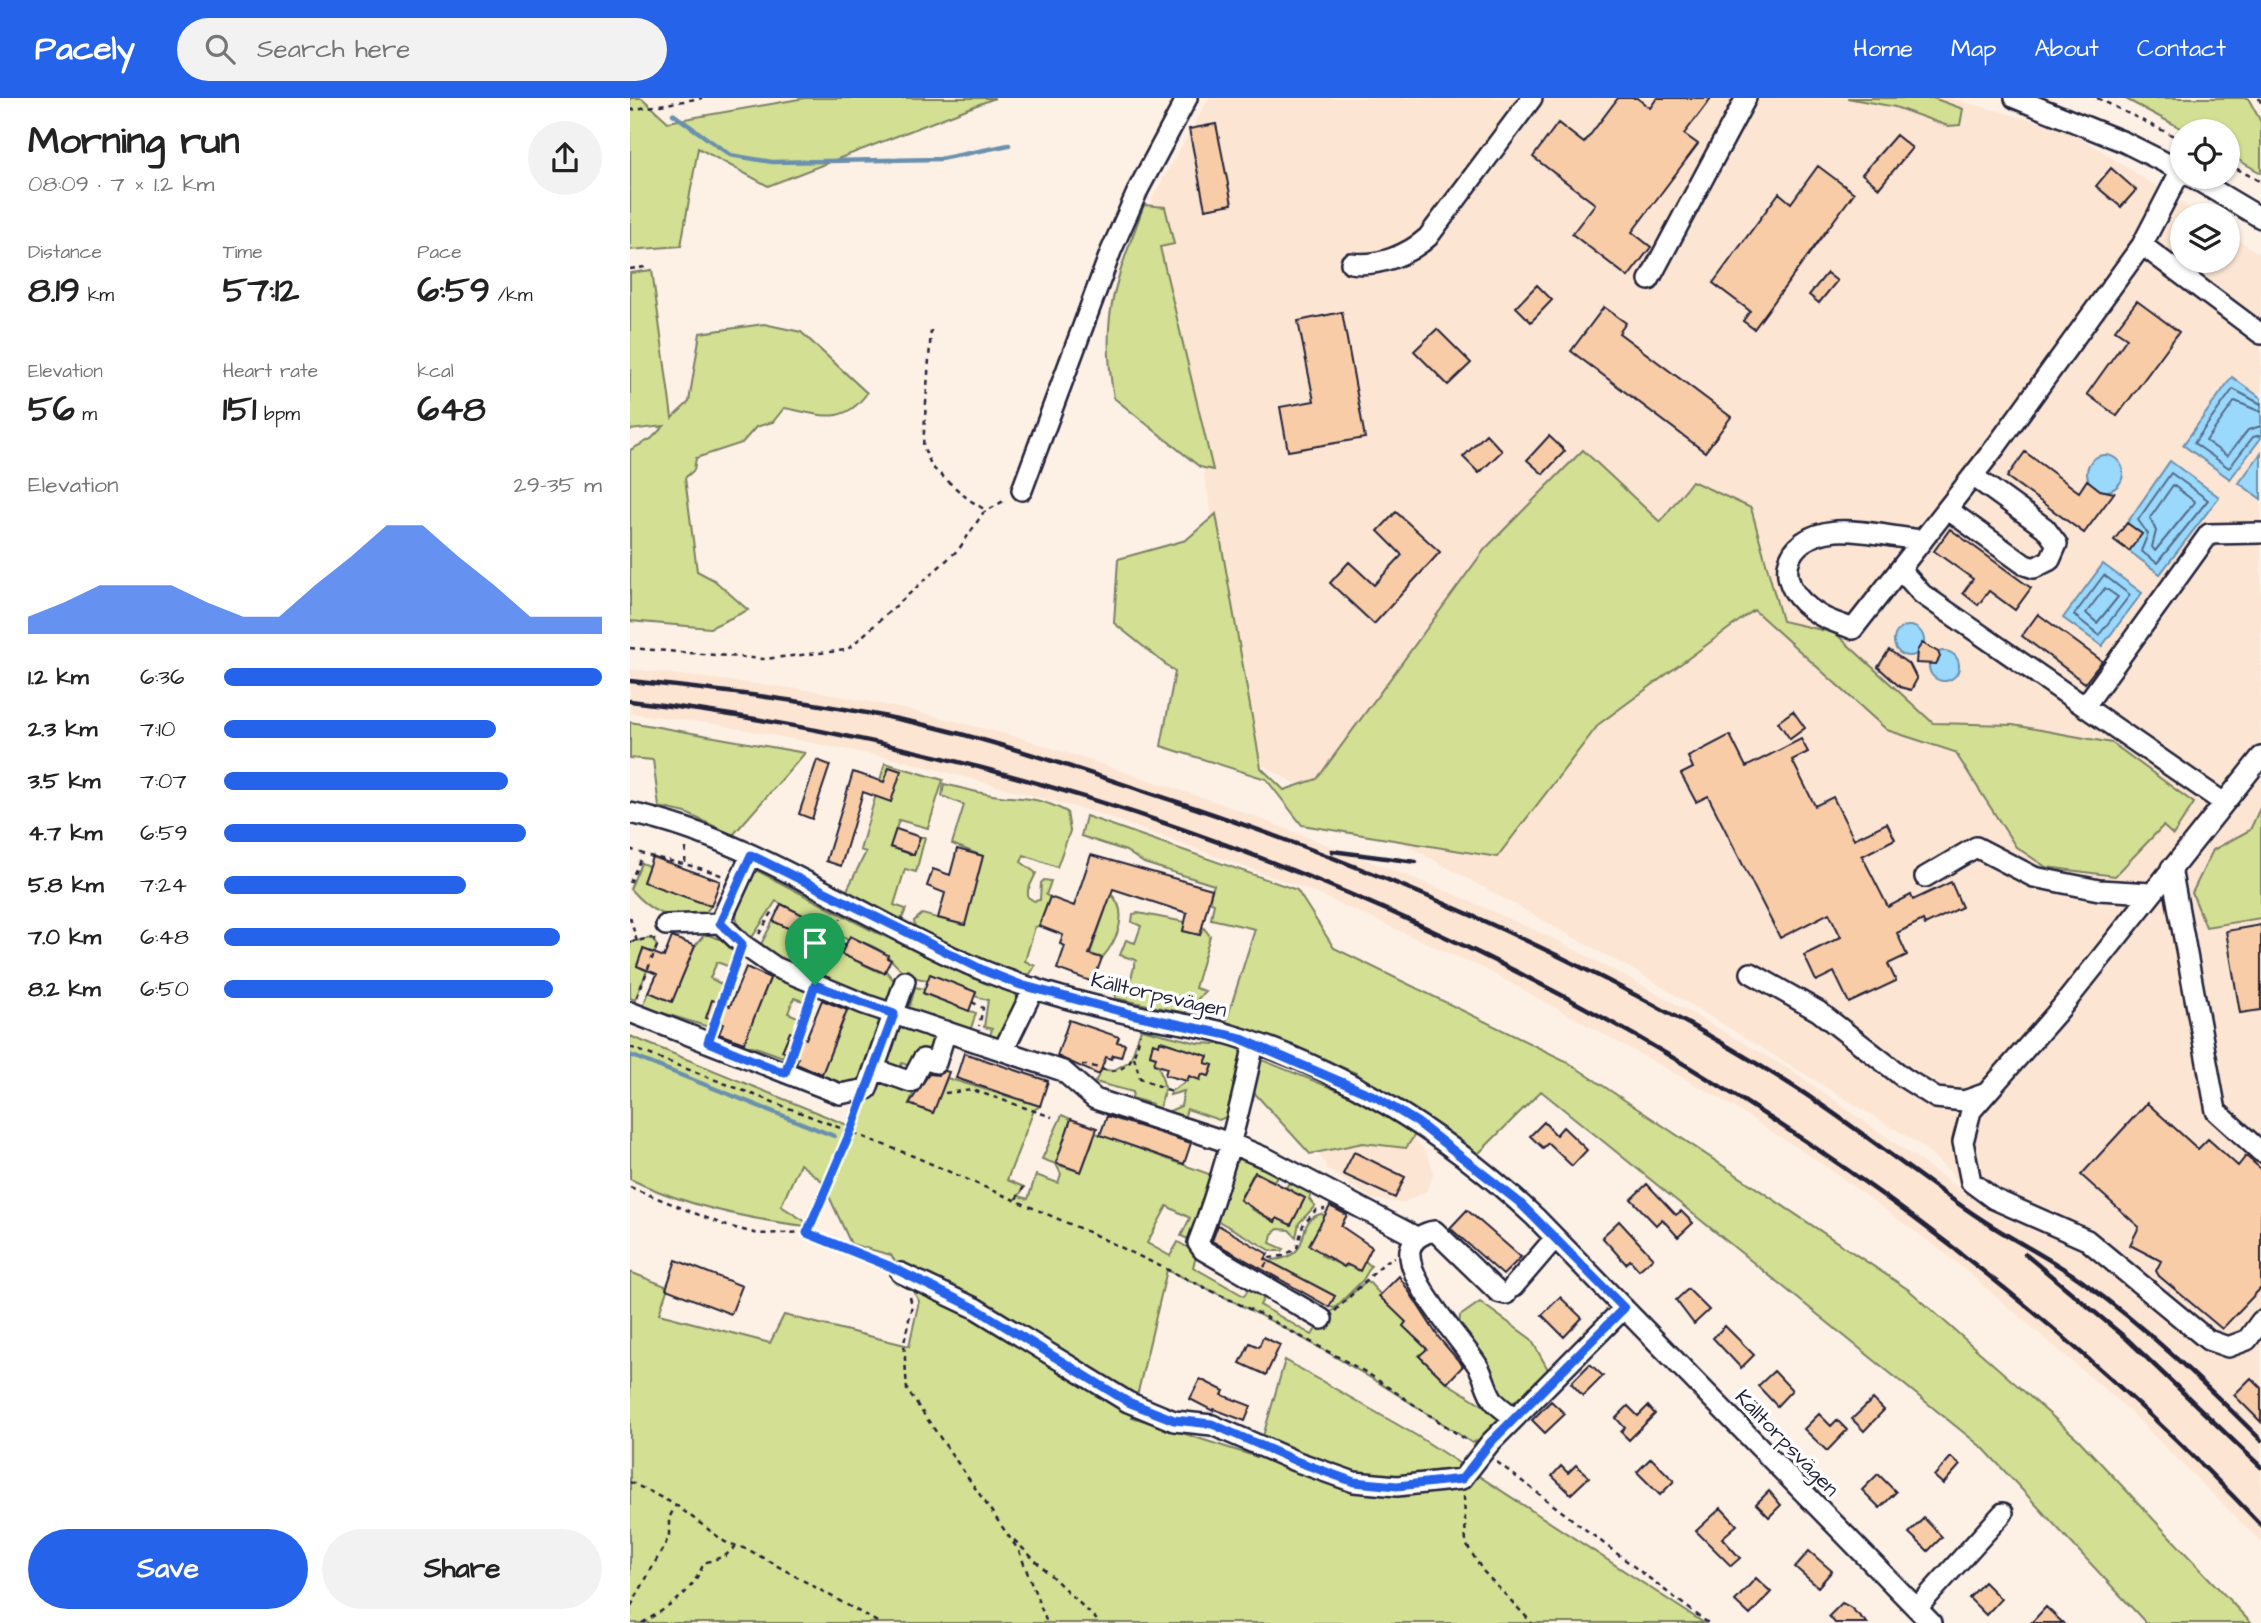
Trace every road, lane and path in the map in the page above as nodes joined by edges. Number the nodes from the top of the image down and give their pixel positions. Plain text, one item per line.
1 (702, 98) edge
2 (1187, 98) edge
3 (1532, 98) edge
4 (1746, 98) edge
5 (2015, 98) edge
6 (2097, 98) edge
7 (2259, 98) edge
8 (2261, 103) edge
9 (630, 110) edge
10 (2170, 133) edge
11 (2170, 165) edge
12 (2240, 170) edge
13 (2261, 183) edge
14 (2175, 189) edge
15 (2212, 189) edge
16 (2261, 218) edge
17 (2142, 244) junction
18 (1351, 263) dead end
19 (645, 267) dead end
20 (630, 269) edge
21 (1650, 280) dead end
22 (931, 330) dead end
23 (2261, 334) edge
24 (1973, 476) junction
25 (1022, 490) joint
26 (1947, 509) junction
27 (987, 511) junction
28 (2261, 533) edge
29 (1923, 540) junction
30 (1900, 569) junction
31 (630, 648) edge
32 (2085, 706) junction
33 (2261, 757) edge
34 (2224, 803) junction
35 (630, 813) edge
36 (686, 841) dead end
37 (630, 849) edge
38 (751, 855) junction
39 (641, 856) junction
40 (685, 863) junction
41 (2171, 868) junction
42 (1925, 877) dead end
43 (630, 883) edge
44 (738, 883) junction
45 (2151, 893) junction
46 (848, 905) junction
47 (777, 912) dead end
48 (630, 917) edge
49 (720, 923) junction
50 (659, 932) junction
51 (824, 935) dead end
52 (836, 939) junction
53 (630, 942) edge
54 (637, 942) junction
55 (846, 945) dead end
56 (746, 947) junction
57 (1751, 973) dead end
58 (905, 981) dead end
59 (815, 985) junction
60 (1034, 988) junction
61 (972, 1002) dead end
62 (630, 1012) edge
63 (894, 1014) junction
64 (1143, 1017) junction
65 (946, 1031) junction
66 (975, 1040) junction
67 (708, 1042) junction
68 (1254, 1044) junction
69 (630, 1047) edge
70 (1004, 1049) junction
71 (1134, 1056) junction
72 (874, 1069) junction
73 (785, 1073) junction
74 (1068, 1075) junction
75 (867, 1089) junction
76 (1171, 1091) dead end
77 (945, 1093) dead end
78 (1985, 1093) junction
79 (1052, 1117) dead end
80 (849, 1132) junction
81 (1230, 1143) junction
82 (2261, 1152) edge
83 (630, 1187) edge
84 (1024, 1187) dead end
85 (1016, 1200) junction
86 (1328, 1210) dead end
87 (807, 1233) junction
88 (1555, 1238) junction
89 (1414, 1243) junction
90 (901, 1273) junction
91 (1258, 1281) junction
92 (1624, 1308) junction
93 (1322, 1319) joint
94 (2261, 1321) edge
95 (1515, 1418) junction
96 (1483, 1451) junction
97 (1462, 1479) junction
98 (630, 1482) edge
99 (676, 1505) junction
100 (2003, 1513) dead end
101 (1009, 1536) junction
102 (736, 1546) junction
103 (1917, 1608) junction
104 (630, 1615) edge
105 (642, 1623) edge
106 (879, 1623) edge
107 (1047, 1623) edge
108 (1100, 1623) edge
109 (1532, 1623) edge
110 (1708, 1623) edge
111 (1931, 1623) edge

1 - 9 path
2 - 25 street
3 - 18 street
4 - 21 street
5 - 11 street
6 - 10 path
7 - 8 path
12 - 13 path
14 - 17 street
15 - 16 street
17 - 23 street
17 - 24 street
19 - 20 path
22 - 27 path
24 - 26 street
24 - 26 street
25 - 27 path
26 - 29 street
27 - 31 path
28 - 32 street
29 - 30 street
29 - 30 street
30 - 32 street
32 - 34 street
33 - 34 street
34 - 41 street
35 - 38 street, Källtorpsvägen
36 - 40 path
37 - 39 path
38 - 44 street
38 - 46 street, Källtorpsvägen
39 - 40 path
39 - 43 path
40 - 44 path
41 - 45 street
41 - 82 street
42 - 45 street
44 - 49 street
45 - 78 street
46 - 52 path
46 - 60 street, Källtorpsvägen
47 - 56 path
48 - 54 path
49 - 50 street
49 - 56 street
50 - 54 path
50 - 62 path
51 - 52 path
52 - 55 path
53 - 54 path
56 - 59 street
56 - 67 path
57 - 78 street
58 - 63 street
59 - 63 street
59 - 73 path
60 - 64 street, Källtorpsvägen
60 - 70 street
61 - 66 path
62 - 67 street
63 - 65 street
63 - 72 street
64 - 68 street, Källtorpsvägen
64 - 71 path
65 - 66 street
65 - 72 street
66 - 70 street
67 - 73 street
68 - 81 street
68 - 88 street, Källtorpsvägen
69 - 80 path
70 - 74 street
71 - 74 path
71 - 76 path
72 - 75 street
73 - 75 street
74 - 81 street
75 - 80 path
77 - 79 path
78 - 94 street
80 - 85 path
80 - 87 path
81 - 89 street
81 - 91 street
83 - 87 path
84 - 85 path
85 - 96 path
86 - 91 path
87 - 90 path
88 - 89 street
88 - 92 street, Källtorpsvägen
89 - 93 path
89 - 95 street
90 - 97 street
90 - 101 path
91 - 93 street
92 - 95 street
92 - 103 street, Källtorpsvägen
95 - 96 street
96 - 97 street
96 - 110 path
97 - 109 path
98 - 99 path
99 - 102 path
99 - 104 path
100 - 103 street
101 - 107 path
101 - 108 path
102 - 105 path
102 - 106 path
103 - 111 street, Källtorpsvägen

